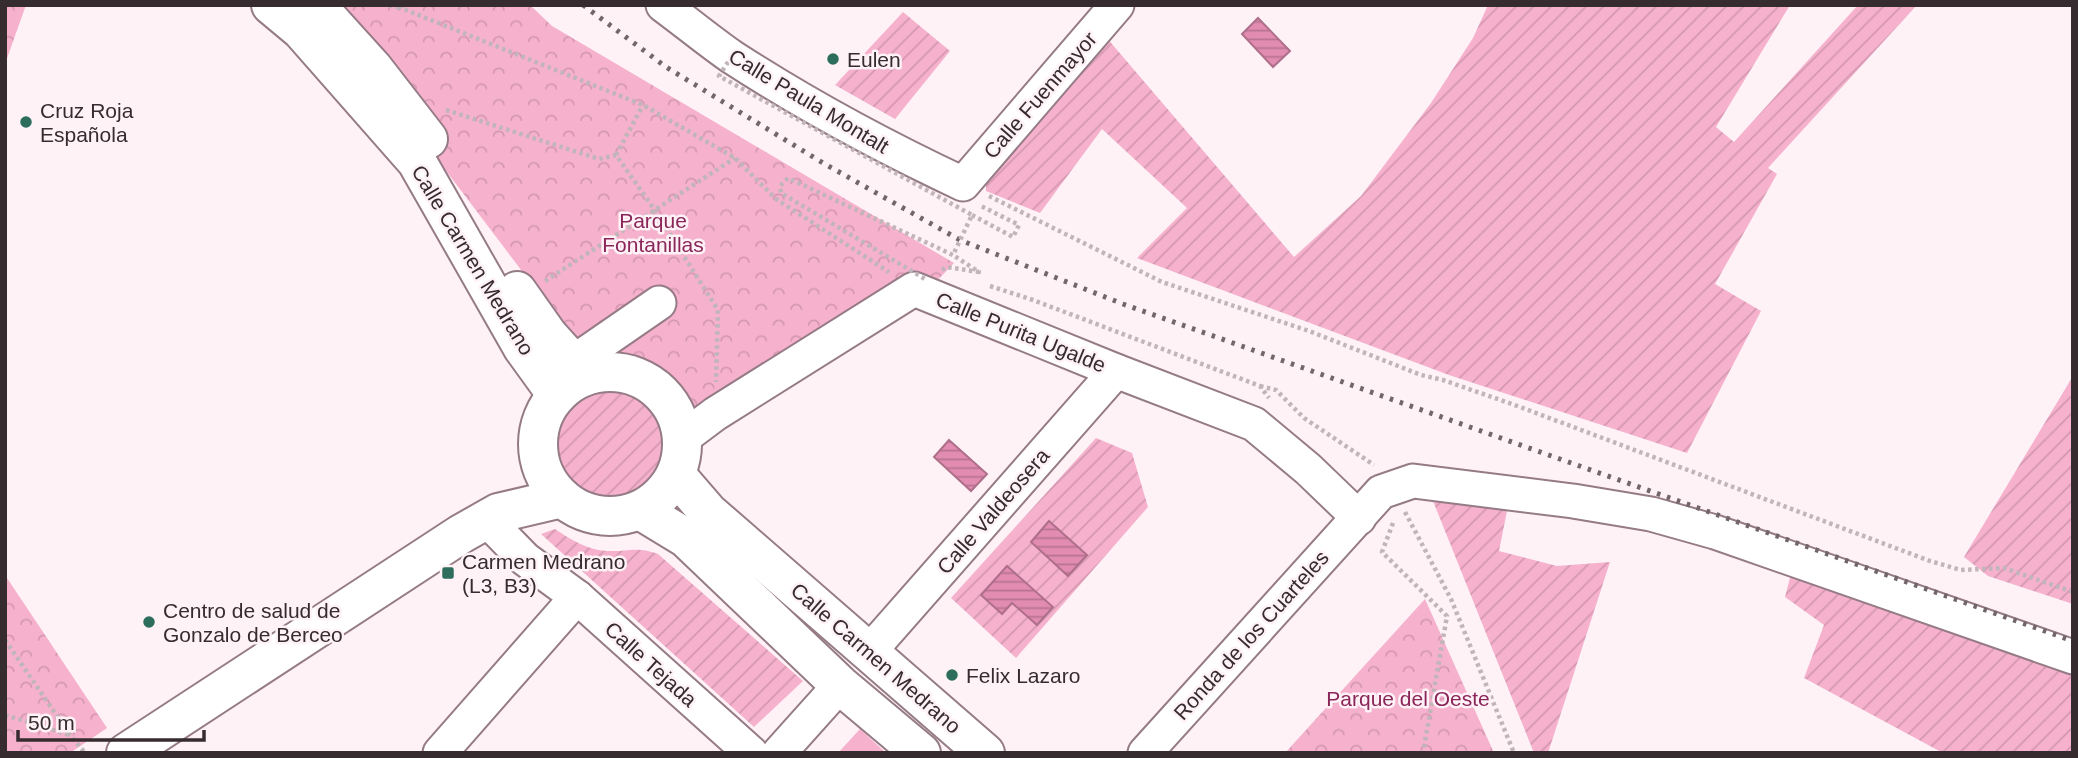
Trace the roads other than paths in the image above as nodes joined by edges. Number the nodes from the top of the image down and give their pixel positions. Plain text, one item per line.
1 (271, 5) edge
2 (316, 5) edge
3 (663, 5) edge
4 (1117, 5) edge
5 (967, 192) joint
6 (659, 303) dead end
7 (1116, 371) junction
8 (572, 378) junction
9 (539, 452) junction
10 (679, 457) junction
11 (562, 498) junction
12 (640, 510) junction
13 (493, 517) junction
14 (1359, 518) junction
15 (577, 597) junction
16 (869, 652) junction
17 (2073, 657) edge
18 (840, 685) junction
19 (126, 753) edge
20 (440, 753) edge
21 (751, 753) edge
22 (779, 753) edge
23 (920, 753) edge
24 (985, 753) edge
25 (1145, 753) edge

1 - 8 main road, Calle Carmen Medrano
2 - 8 main road, Calle Carmen Medrano
3 - 5 street, Calle Paula Montalt
4 - 5 street, Calle Fuenmayor
6 - 8 street
7 - 10 street, Calle Purita Ugalde
7 - 14 street, Calle Purita Ugalde
7 - 16 street, Calle Valdeosera
8 - 9 main road
8 - 10 main road
9 - 11 main road
9 - 13 main road
10 - 12 main road
10 - 16 main road, Calle Carmen Medrano
11 - 12 main road
11 - 13 main road
12 - 18 main road, Calle Carmen Medrano
13 - 15 street, Calle Tejada
13 - 19 main road
14 - 17 street, Ronda de los Cuarteles
14 - 25 street, Ronda de los Cuarteles
15 - 20 street
15 - 21 street, Calle Tejada
16 - 24 main road, Calle Carmen Medrano
18 - 22 street
18 - 23 main road, Calle Carmen Medrano

